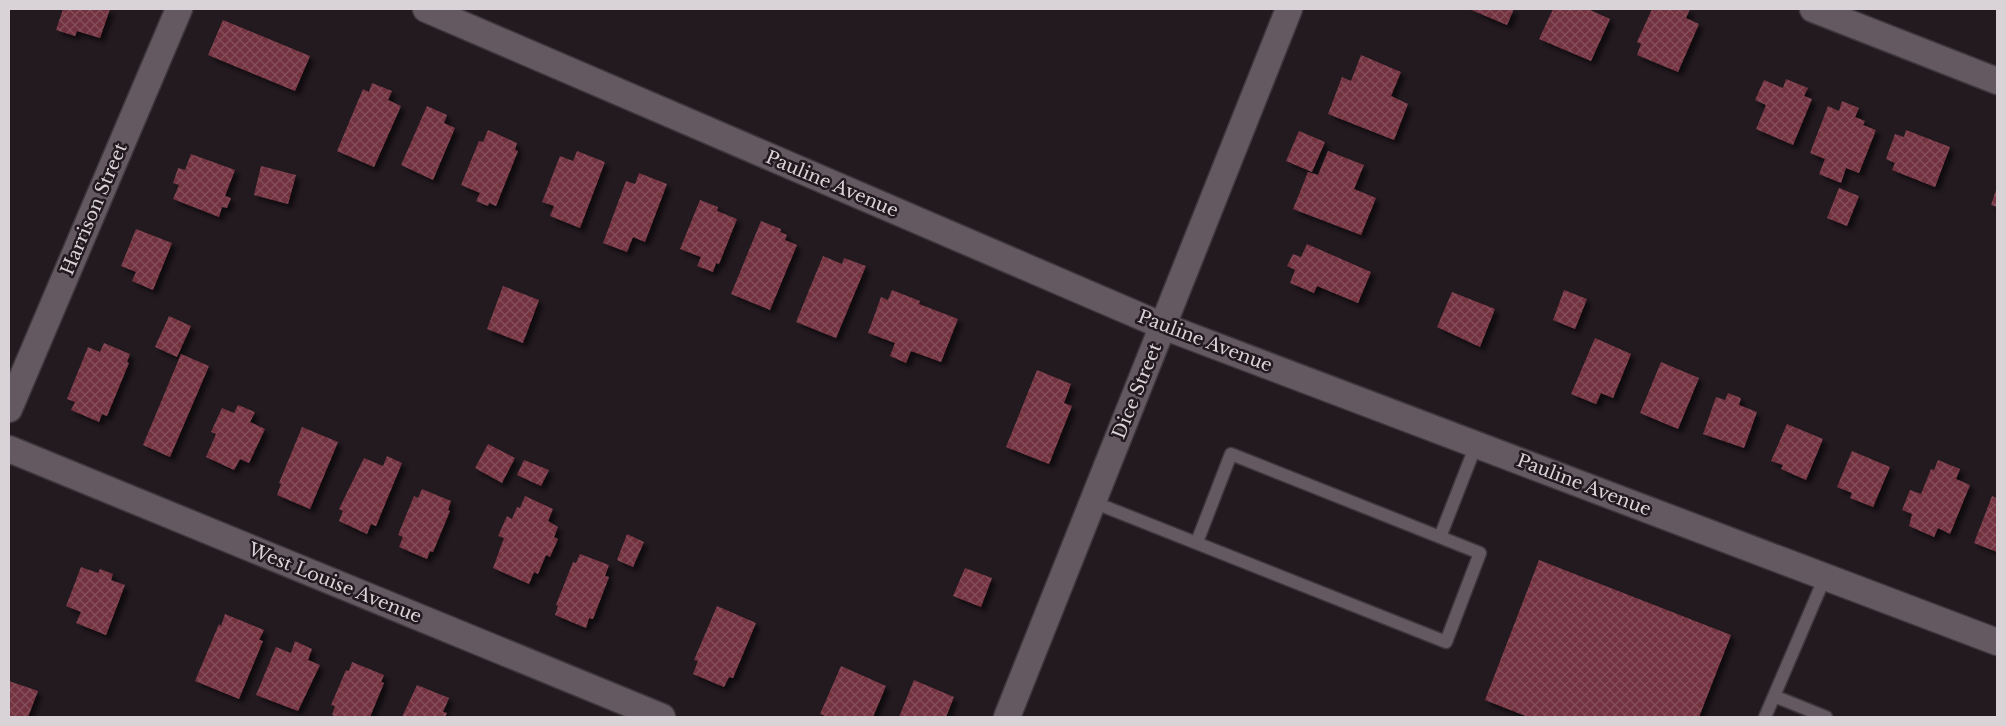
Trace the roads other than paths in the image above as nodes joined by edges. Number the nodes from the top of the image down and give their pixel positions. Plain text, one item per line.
1 (179, 9) edge
2 (426, 9) edge
3 (1289, 9) edge
4 (1813, 9) edge
5 (1997, 81) edge
6 (1163, 326) junction
7 (9, 409) edge
8 (1476, 444) junction
9 (9, 449) edge
10 (1093, 502) junction
11 (1440, 537) junction
12 (1197, 542) junction
13 (1825, 577) junction
14 (1997, 642) edge
15 (1774, 696) junction
16 (662, 717) edge
17 (1007, 717) edge
18 (1766, 717) edge
19 (1826, 717) edge

1 - 7 street, Harrison Street
2 - 6 street, Pauline Avenue
3 - 6 street, Dice Street
4 - 5 street
6 - 8 street, Pauline Avenue
6 - 10 street, Dice Street
8 - 11 lane
8 - 13 street, Pauline Avenue
9 - 16 street, West Louise Avenue
10 - 12 lane
10 - 17 street, Dice Street
11 - 12 lane
11 - 12 lane
13 - 14 street, Pauline Avenue
13 - 15 lane
15 - 18 lane
15 - 19 lane

